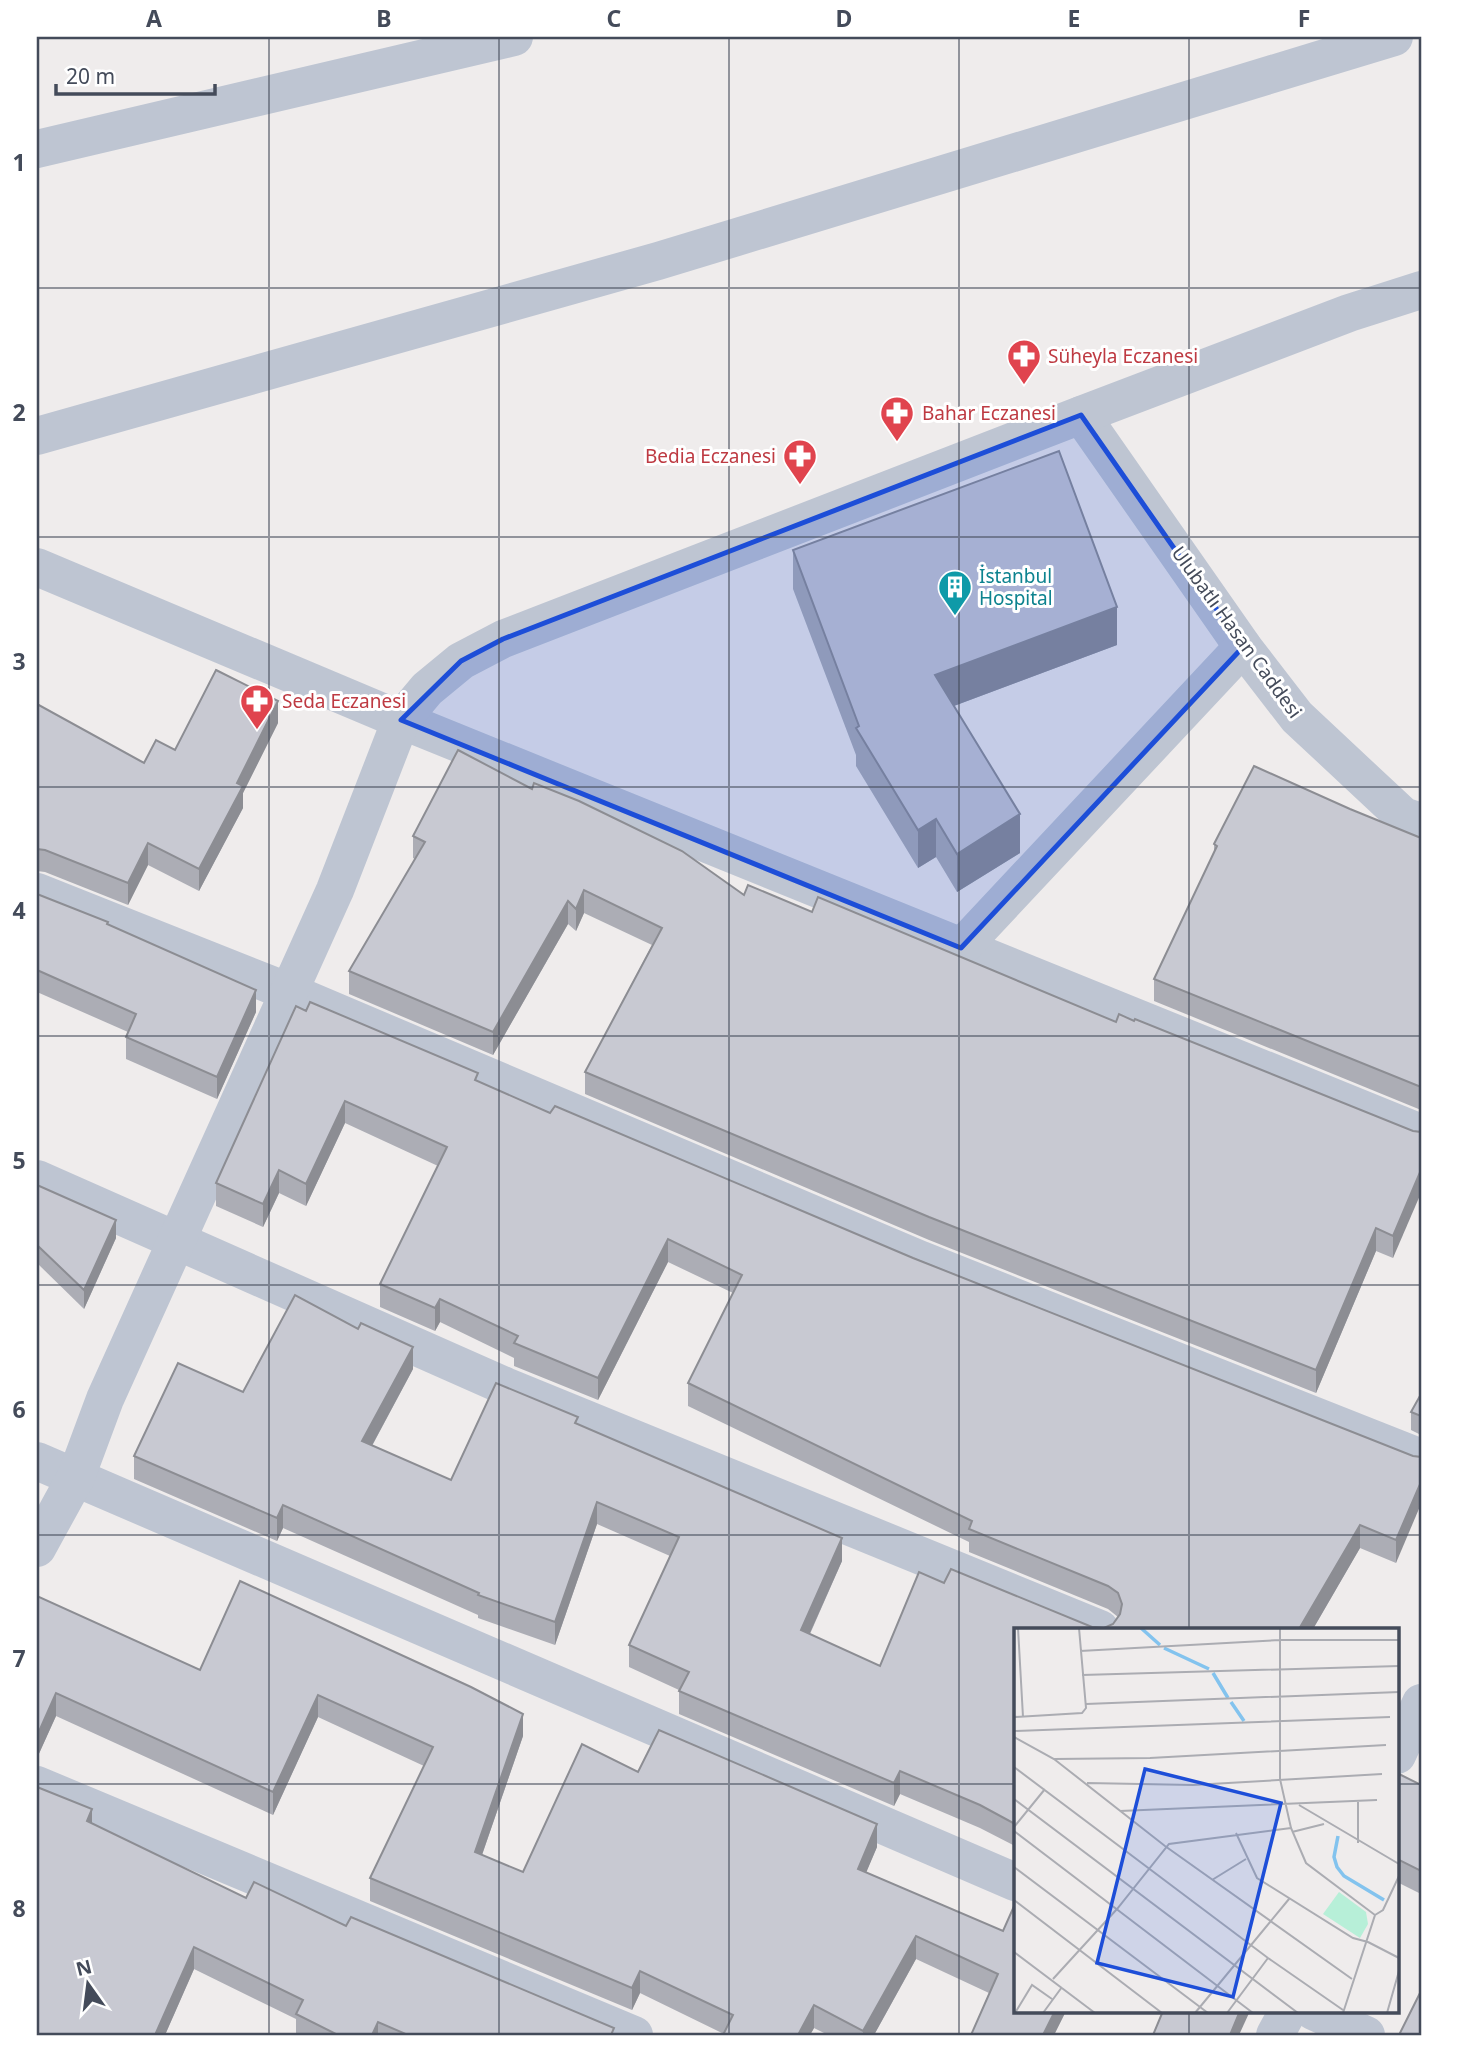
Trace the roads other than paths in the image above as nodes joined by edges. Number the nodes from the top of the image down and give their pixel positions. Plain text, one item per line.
1 (513, 37) edge
2 (1394, 37) edge
3 (37, 149) edge
4 (1421, 290) edge
5 (1081, 415) junction
6 (37, 436) edge
7 (37, 567) edge
8 (1243, 647) junction
9 (401, 720) junction
10 (1421, 822) edge
11 (37, 892) edge
12 (961, 948) junction
13 (289, 992) junction
14 (1421, 1133) edge
15 (37, 1179) edge
16 (177, 1240) junction
17 (1421, 1458) edge
18 (37, 1461) edge
19 (76, 1477) junction
20 (37, 1548) edge
21 (1098, 1628) edge
22 (1421, 1703) edge
23 (1403, 1755) edge
24 (37, 1785) edge
25 (1014, 1882) edge
26 (1286, 2012) edge
27 (1315, 2012) edge
28 (634, 2035) edge
29 (1275, 2035) edge
30 (1366, 2035) edge

1 - 3 street
2 - 6 street
4 - 5 street
5 - 8 street, Ulubatlı Hasan Caddesi
5 - 9 street
7 - 9 street
8 - 10 street, Ulubatlı Hasan Caddesi
8 - 12 street
9 - 12 street
9 - 13 street
11 - 13 street
12 - 14 street
13 - 16 street
13 - 17 street
15 - 16 street
16 - 19 street
16 - 21 street
18 - 19 street
19 - 20 street
19 - 25 street
22 - 23 street
24 - 28 street
26 - 29 street
27 - 30 street

